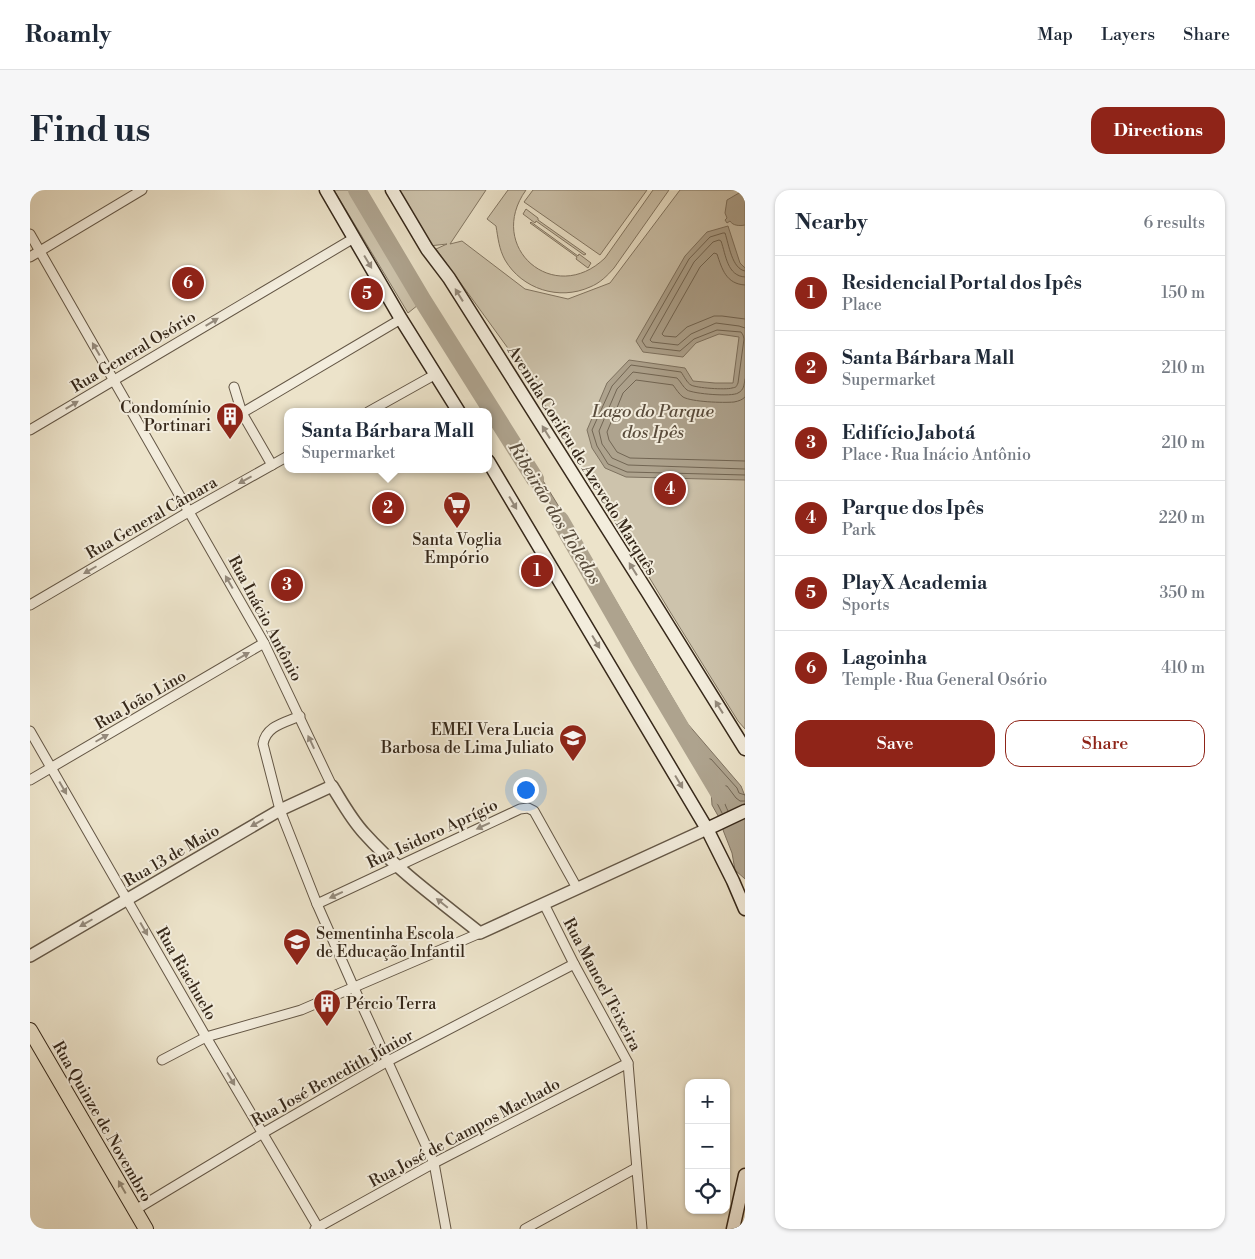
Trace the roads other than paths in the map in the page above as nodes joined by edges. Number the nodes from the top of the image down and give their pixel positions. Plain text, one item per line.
1 (142, 190) edge
2 (326, 190) edge
3 (392, 190) edge
4 (30, 234) edge
5 (354, 238) junction
6 (40, 252) junction
7 (30, 257) edge
8 (401, 319) junction
9 (436, 374) junction
10 (114, 380) junction
11 (234, 387) dead end
12 (375, 408) edge
13 (457, 408) edge
14 (242, 413) junction
15 (30, 430) edge
16 (284, 458) edge
17 (272, 465) junction
18 (492, 468) edge
19 (190, 512) junction
20 (30, 605) edge
21 (264, 643) junction
22 (300, 716) junction
23 (30, 731) edge
24 (744, 747) edge
25 (52, 767) junction
26 (30, 780) edge
27 (332, 786) junction
28 (280, 810) junction
29 (745, 811) edge
30 (711, 826) junction
31 (396, 866) junction
32 (577, 888) junction
33 (127, 899) junction
34 (317, 904) junction
35 (544, 904) junction
36 (745, 909) edge
37 (480, 933) junction
38 (30, 956) edge
39 (574, 964) junction
40 (354, 988) junction
41 (30, 1030) edge
42 (206, 1037) junction
43 (162, 1060) dead end
44 (388, 1061) junction
45 (628, 1063) junction
46 (263, 1133) junction
47 (434, 1163) junction
48 (636, 1168) junction
49 (745, 1175) edge
50 (135, 1210) junction
51 (317, 1228) edge
52 (146, 1229) edge
53 (446, 1229) edge
54 (524, 1229) edge
55 (642, 1229) edge
56 (732, 1229) edge

1 - 6 street
2 - 5 main road
24 -> 3 main road, Avenida Corifeu de Azevedo Marquês
4 - 6 street, Rua Inácio Antônio
5 -> 8 main road
10 -> 5 street, Rua General Osório
6 - 7 street
10 -> 6 street, Rua Inácio Antônio
8 - 9 main road
8 - 14 street
9 - 12 street
9 - 13 main road
15 -> 10 street, Rua General Osório
10 - 19 street, Rua Inácio Antônio
11 - 14 street
14 - 17 street
16 - 17 street, Rua General Câmara
17 -> 19 street, Rua General Câmara
18 -> 30 main road
19 -> 20 street, Rua General Câmara
21 -> 19 street, Rua Inácio Antônio
21 - 22 street, Rua Inácio Antônio
25 -> 21 street, Rua João Lino
27 -> 22 street, Rua Inácio Antônio
22 - 28 street
23 - 25 street, Rua Riachuelo
25 - 26 street, Rua João Lino
25 -> 33 street, Rua Riachuelo
27 - 28 street, Rua 13 de Maio
27 - 31 street, Rua Inácio Antônio
28 -> 33 street, Rua 13 de Maio
28 - 34 street
29 - 30 main road
30 - 32 street
30 - 36 main road
32 -> 31 street, Rua Isidoro Aprígio
31 -> 34 street, Rua Isidoro Aprígio
37 -> 31 street, Rua Inácio Antônio
32 - 35 street
33 -> 38 street, Rua 13 de Maio
33 -> 42 street, Rua Riachuelo
34 - 40 street
35 - 37 street
35 - 39 street, Rua Manoel Teixeira
37 - 40 street
39 - 44 street, Rua José Benedith Júnior
39 - 45 street, Rua Manoel Teixeira
40 - 42 street
40 - 44 street
50 -> 41 main road, Rua Quinze de Novembro
42 - 43 street
42 -> 46 street, Rua Riachuelo
44 - 46 street, Rua José Benedith Júnior
44 - 47 street
45 - 47 street, Rua José de Campos Machado
45 - 48 street, Rua Manoel Teixeira
46 - 50 street, Rua José Benedith Júnior
46 - 51 street, Rua Riachuelo
47 - 51 street, Rua José de Campos Machado
47 - 53 street
48 - 54 street
48 - 55 street, Rua Manoel Teixeira
49 - 56 main road
50 - 52 main road, Rua Quinze de Novembro

